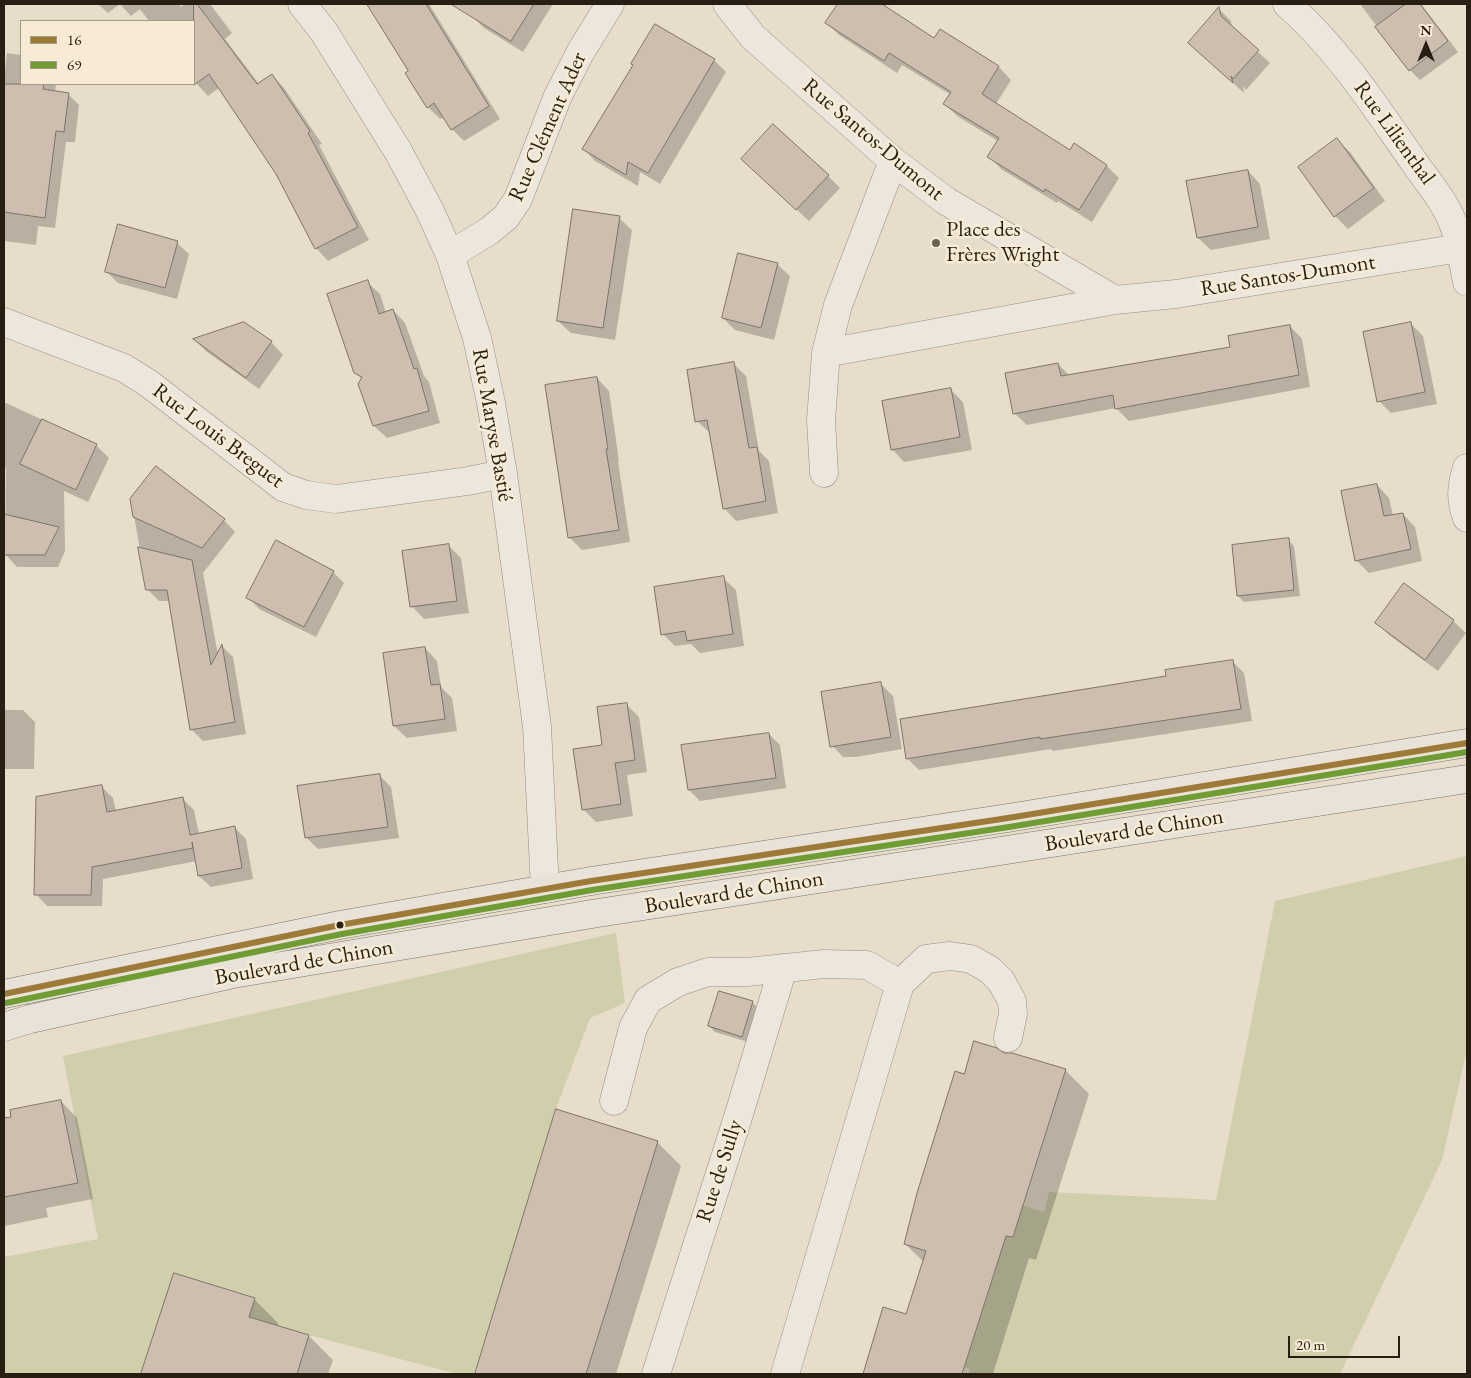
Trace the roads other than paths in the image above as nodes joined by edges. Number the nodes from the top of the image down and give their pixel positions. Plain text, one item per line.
1 (302, 4) edge
2 (610, 4) edge
3 (727, 4) edge
4 (1287, 4) edge
5 (893, 161) junction
6 (1460, 248) junction
7 (450, 255) junction
8 (1467, 282) edge
9 (1115, 300) junction
10 (4, 322) edge
11 (826, 353) junction
12 (1467, 468) edge
13 (824, 472) dead end
14 (503, 474) junction
15 (1467, 518) edge
16 (1467, 743) edge
17 (1467, 779) edge
18 (545, 889) junction
19 (783, 968) junction
20 (900, 984) junction
21 (4, 994) edge
22 (4, 1027) edge
23 (1008, 1038) dead end
24 (614, 1100) dead end
25 (656, 1374) edge
26 (785, 1374) edge

1 - 7 street, Rue Maryse Bastié
2 - 7 street, Rue Clément Ader
3 - 5 street, Rue Santos-Dumont
4 - 6 street, Rue Lilienthal
5 - 9 street, Rue Santos-Dumont
5 - 11 street
6 - 8 street, Rue Lilienthal
6 - 9 street, Rue Santos-Dumont
7 - 14 street, Rue Maryse Bastié
9 - 11 street, Rue Santos-Dumont
10 - 14 street, Rue Louis Breguet
11 - 13 street
12 - 15 street
14 - 18 street, Rue Maryse Bastié
16 - 18 main road, Boulevard de Chinon
17 - 22 main road, Boulevard de Chinon
18 - 21 main road, Boulevard de Chinon
19 - 20 street
19 - 24 street
19 - 25 street, Rue de Sully
20 - 23 street
20 - 26 street

